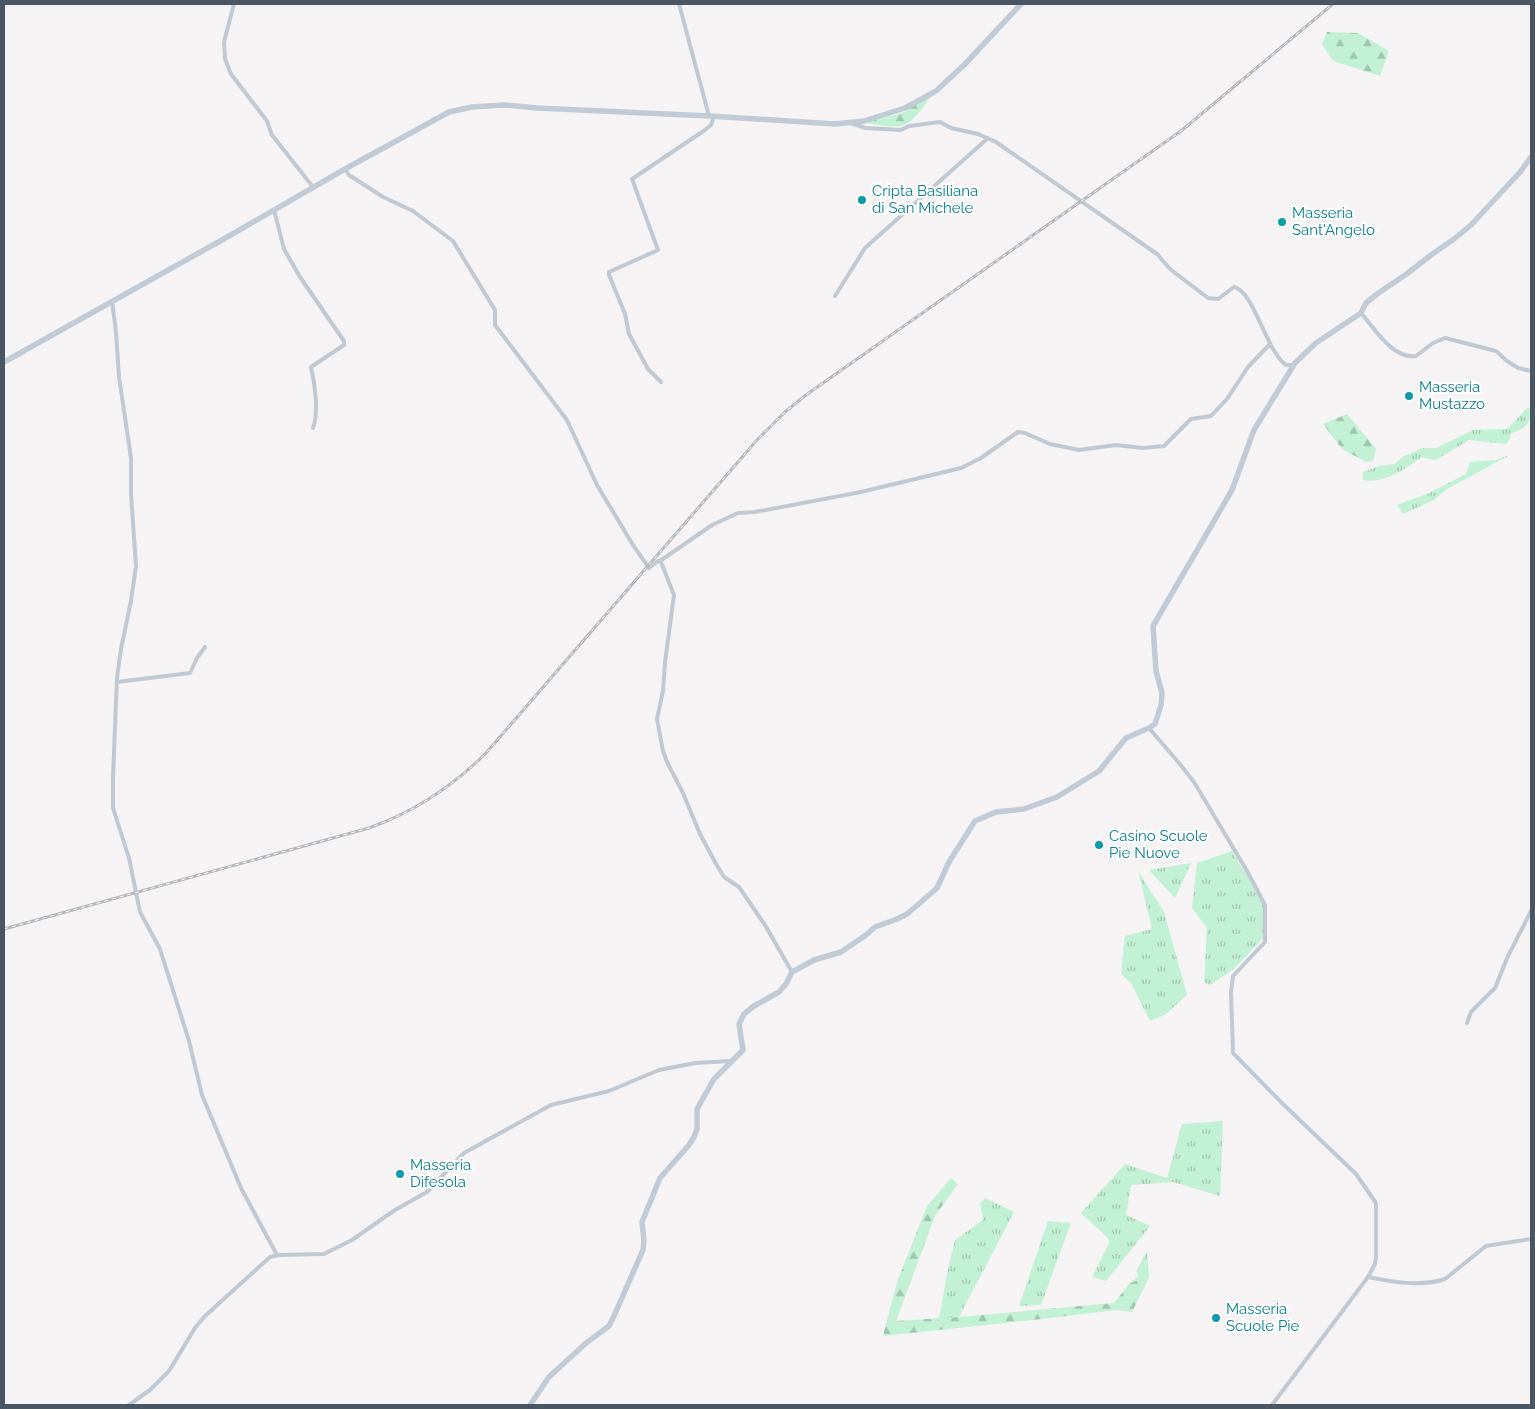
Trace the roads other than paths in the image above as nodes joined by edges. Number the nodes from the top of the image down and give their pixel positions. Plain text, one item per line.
1 (234, 4) edge
2 (679, 4) edge
3 (1021, 4) edge
4 (712, 116) junction
5 (850, 123) junction
6 (988, 138) junction
7 (1531, 157) edge
8 (345, 169) junction
9 (314, 187) junction
10 (274, 210) junction
11 (835, 296) dead end
12 (112, 301) junction
13 (1360, 313) junction
14 (1270, 344) junction
15 (4, 362) edge
16 (1294, 365) junction
17 (1531, 371) edge
18 (661, 382) dead end
19 (313, 428) dead end
20 (660, 561) junction
21 (205, 647) dead end
22 (117, 682) junction
23 (1149, 728) junction
24 (1531, 911) edge
25 (792, 972) junction
26 (1467, 1022) dead end
27 (733, 1061) junction
28 (1531, 1238) edge
29 (277, 1255) junction
30 (1368, 1277) junction
31 (129, 1405) edge
32 (530, 1405) edge
33 (1272, 1405) edge

1 - 9 street
2 - 4 street
3 - 5 street
4 - 5 street
4 - 8 street
4 - 18 street
5 - 6 street
6 - 11 street
6 - 14 street
7 - 13 street
8 - 9 street
8 - 20 street
9 - 10 street
10 - 12 street
10 - 19 street
12 - 15 street
12 - 22 street
13 - 16 street
13 - 17 street
14 - 16 street
14 - 20 street
16 - 23 street
20 - 25 street
21 - 22 street
22 - 29 street
23 - 25 street
23 - 30 street
24 - 26 street
25 - 27 street
27 - 29 street
27 - 32 street
28 - 30 street
29 - 31 street
30 - 33 street

